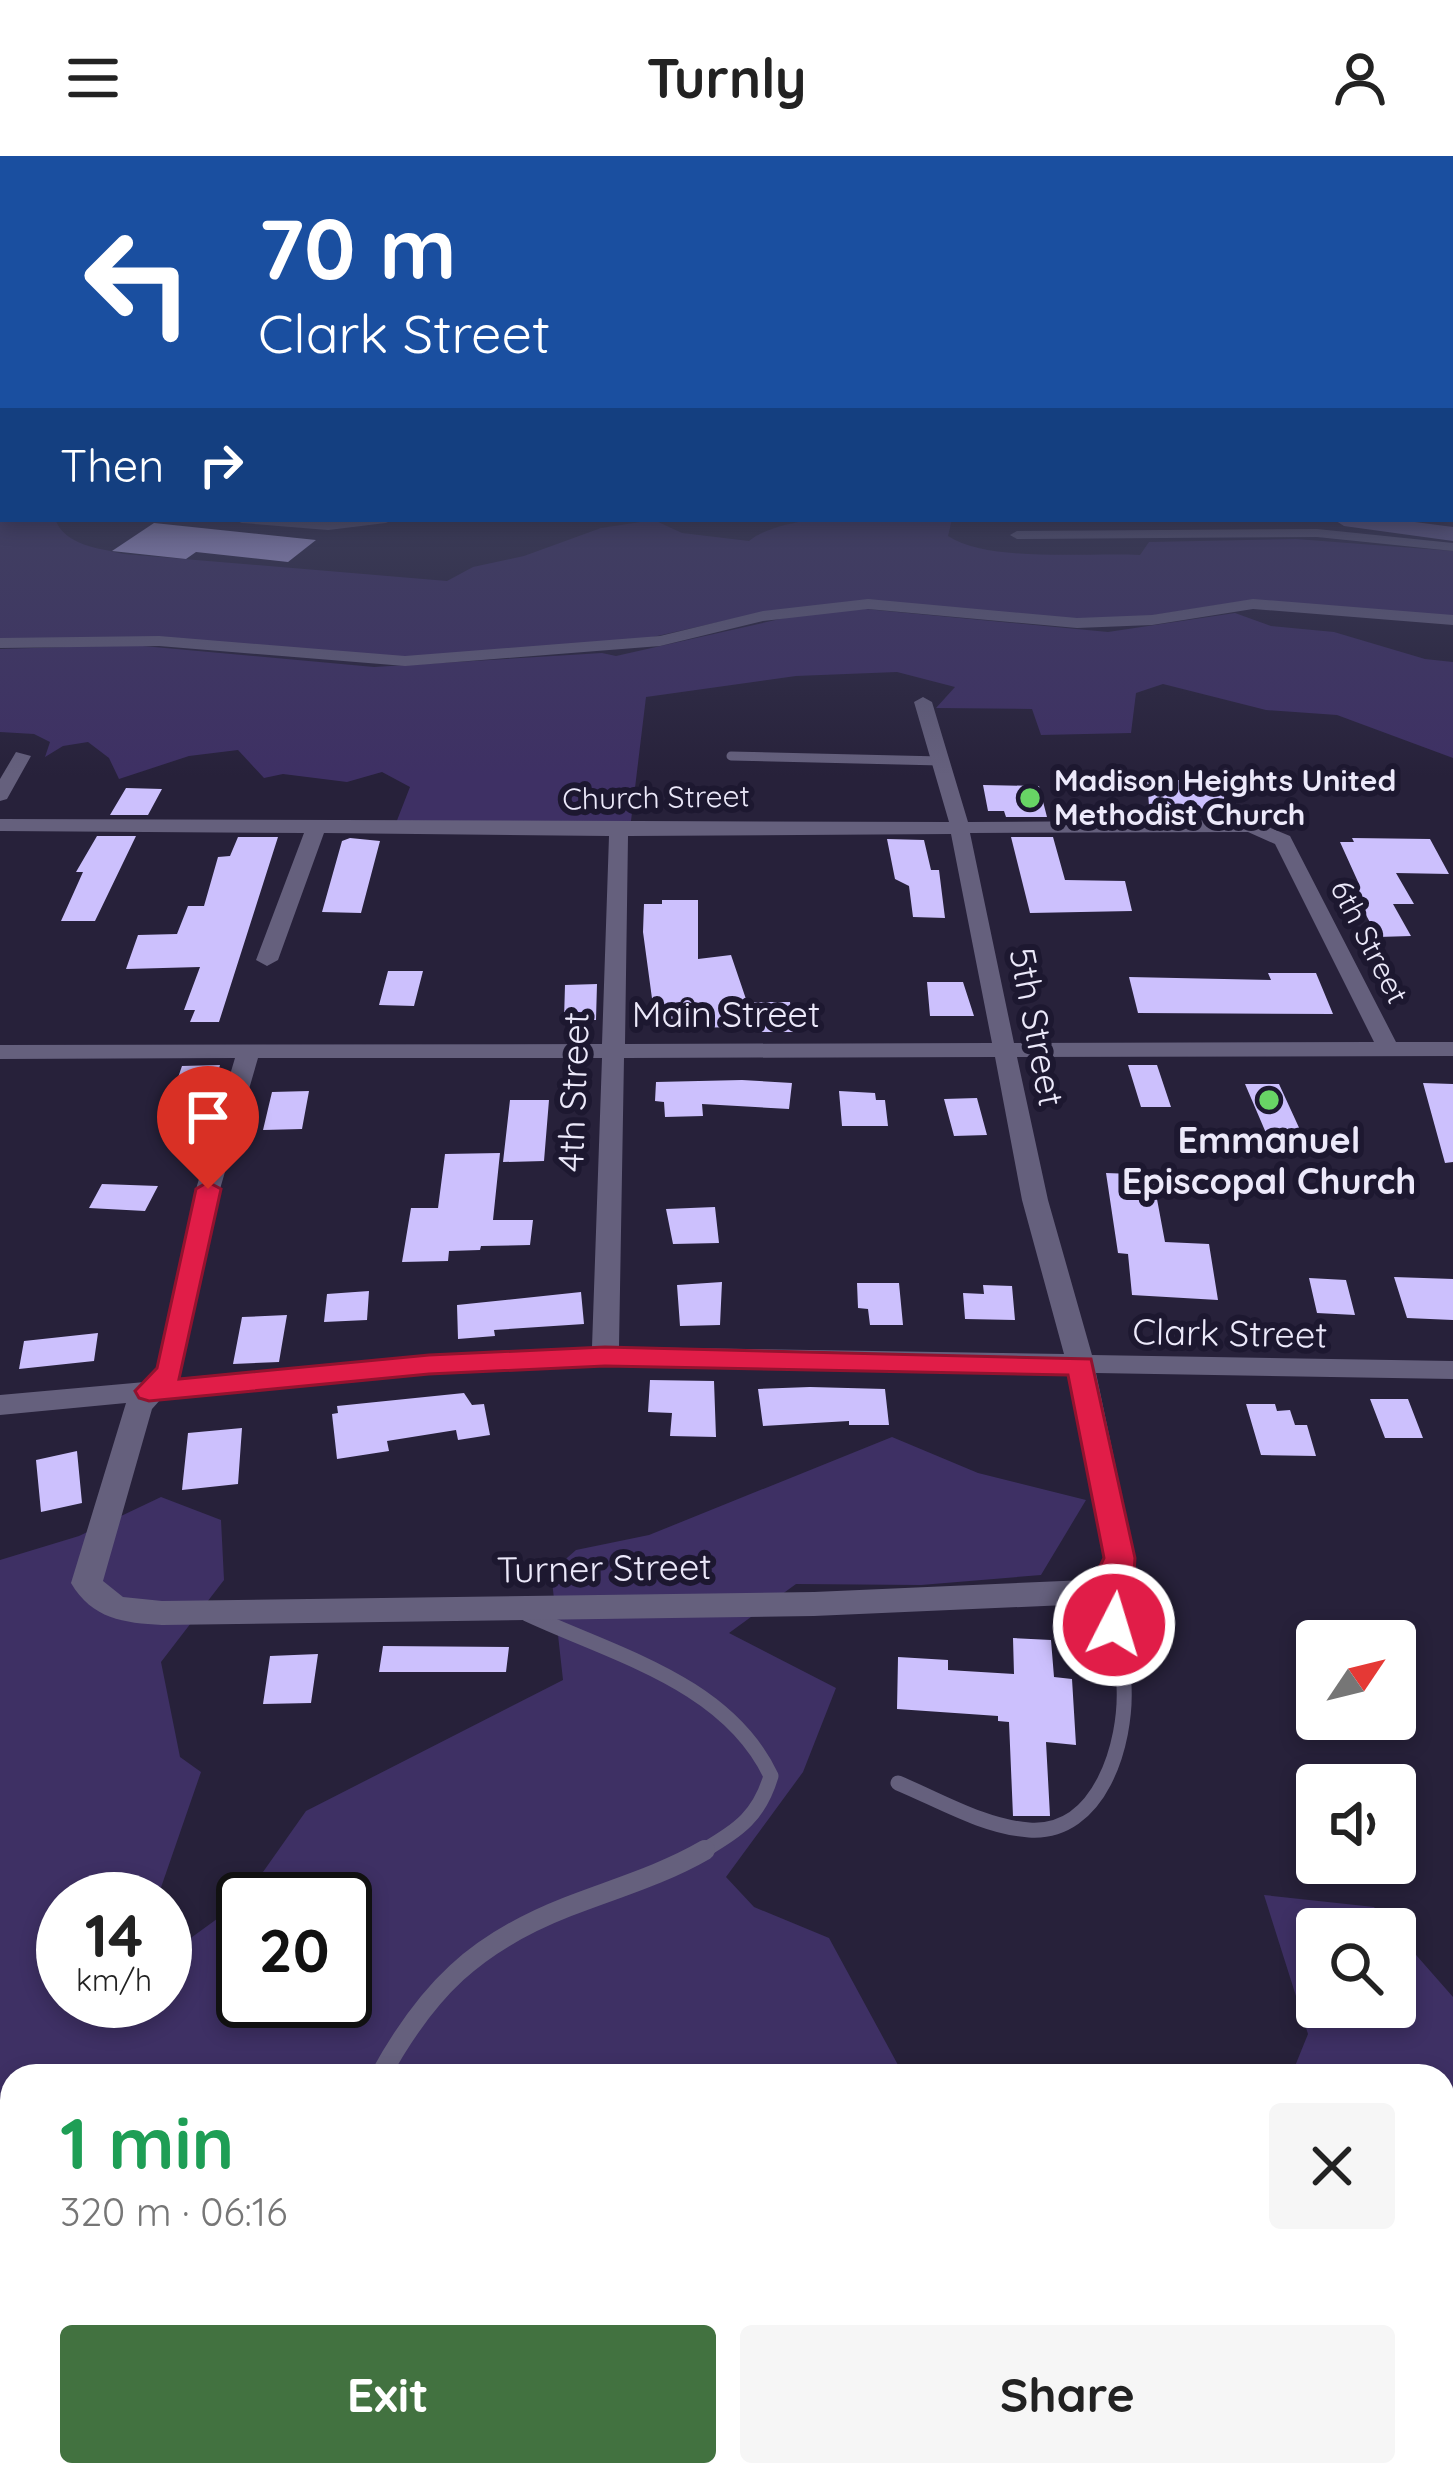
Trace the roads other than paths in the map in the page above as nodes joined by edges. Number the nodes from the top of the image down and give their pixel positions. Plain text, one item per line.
1 (1453, 620) edge
2 (0, 643) edge
3 (923, 702) dead end
4 (22, 756) dead end
5 (730, 756) dead end
6 (941, 760) junction
7 (0, 795) edge
8 (0, 825) edge
9 (959, 825) junction
10 (316, 828) junction
11 (619, 829) junction
12 (1295, 863) joint
13 (267, 960) dead end
14 (1004, 1048) junction
15 (1388, 1048) junction
16 (1453, 1048) edge
17 (610, 1050) junction
18 (0, 1052) edge
19 (248, 1053) junction
20 (605, 1356) junction
21 (1081, 1366) junction
22 (1453, 1370) edge
23 (149, 1391) junction
24 (0, 1405) edge
25 (1107, 1585) junction
26 (517, 1609) junction
27 (898, 1783) dead end
28 (386, 2064) edge

1 - 2 street
3 - 6 street, 5th Street
4 - 7 street
5 - 6 lane
6 - 9 street, 5th Street
8 - 10 street, Church Street
9 - 11 street, Church Street
9 - 12 street, Church Street
9 - 14 street, 5th Street
10 - 11 street, Church Street
10 - 13 street
11 - 17 street, 4th Street
12 - 15 street, 6th Street
14 - 15 street, Main Street
14 - 17 street, Main Street
14 - 21 street, 5th Street
15 - 16 street, Main Street
17 - 19 street, Main Street
17 - 20 street, 4th Street
18 - 19 street, Main Street
19 - 23 street
20 - 21 street, Clark Street
20 - 23 street, Clark Street
21 - 22 street, Clark Street
21 - 25 street
23 - 24 street, Clark Street
23 - 26 street, Turner Street
25 - 26 street, Turner Street
25 - 27 lane
26 - 28 lane

